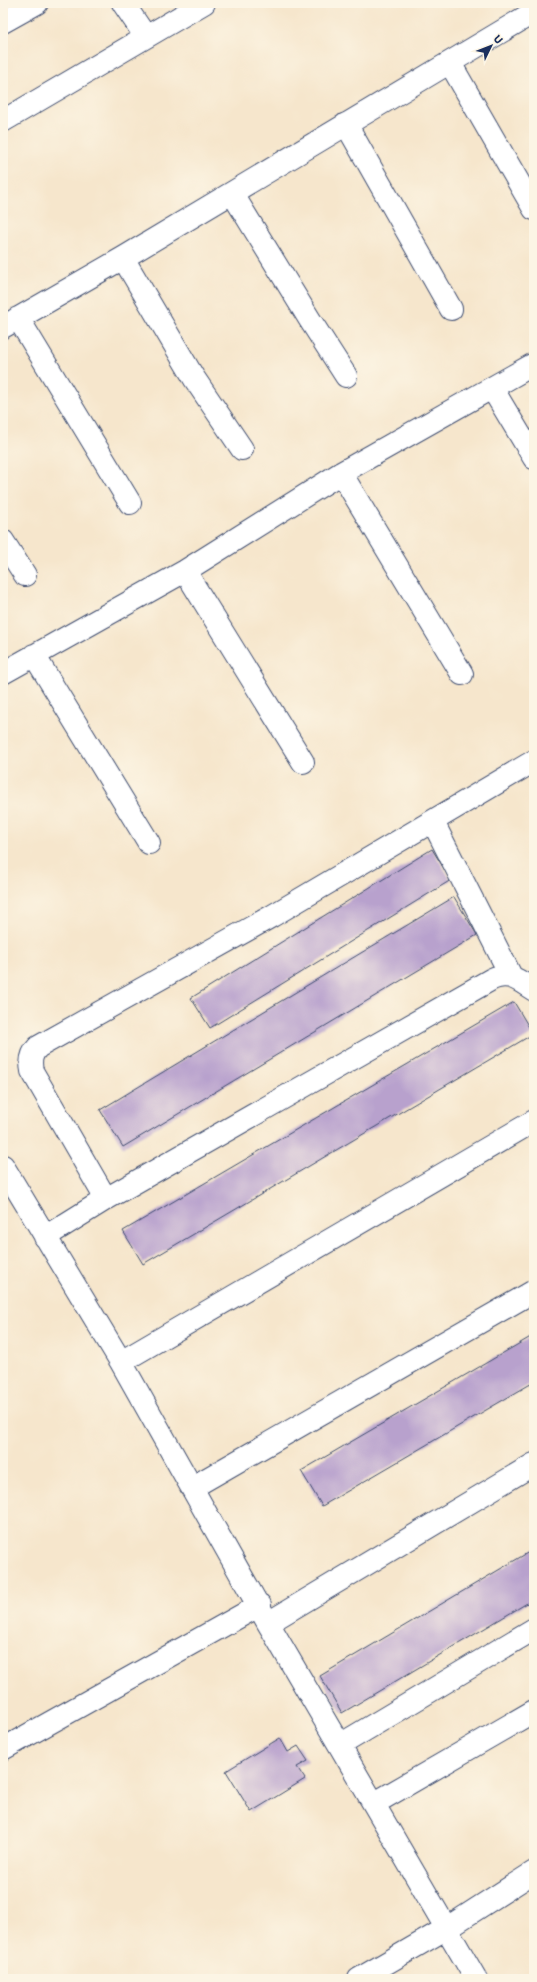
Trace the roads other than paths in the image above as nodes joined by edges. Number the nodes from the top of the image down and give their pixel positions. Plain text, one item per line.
1 (37, 3) edge
2 (123, 3) edge
3 (204, 3) edge
4 (534, 12) edge
5 (3, 22) edge
6 (146, 37) junction
7 (450, 63) junction
8 (3, 121) edge
9 (346, 124) junction
10 (232, 193) junction
11 (534, 209) edge
12 (123, 258) junction
13 (451, 309) dead end
14 (11, 322) edge
15 (534, 364) edge
16 (346, 376) dead end
17 (492, 388) junction
18 (242, 449) dead end
19 (534, 458) edge
20 (341, 473) junction
21 (130, 503) dead end
22 (3, 541) edge
23 (185, 571) junction
24 (25, 575) dead end
25 (34, 655) junction
26 (3, 673) edge
27 (462, 674) dead end
28 (534, 761) edge
29 (303, 762) dead end
30 (433, 822) junction
31 (149, 843) dead end
32 (511, 976) junction
33 (534, 990) edge
34 (534, 1121) edge
35 (3, 1166) edge
36 (106, 1199) junction
37 (45, 1237) junction
38 (534, 1291) edge
39 (121, 1362) junction
40 (534, 1464) edge
41 (193, 1487) junction
42 (264, 1614) junction
43 (534, 1629) edge
44 (534, 1711) edge
45 (340, 1745) junction
46 (3, 1749) edge
47 (375, 1803) junction
48 (534, 1872) edge
49 (447, 1928) junction
50 (359, 1979) edge
51 (476, 1979) edge

1 - 5 street
2 - 6 street
3 - 6 street
4 - 7 street
6 - 8 street
7 - 9 street
7 - 11 street
9 - 10 street
9 - 13 street
10 - 12 street
10 - 16 street
12 - 14 street
12 - 18 street
14 - 21 street
15 - 17 street
17 - 19 street
17 - 20 street
20 - 23 street
20 - 27 street
22 - 24 street
23 - 25 street
23 - 29 street
25 - 26 street
25 - 31 street
28 - 30 street
30 - 32 street
30 - 36 street
32 - 33 street
32 - 36 street
34 - 39 street
35 - 37 street
36 - 37 street
37 - 39 street
38 - 41 street
39 - 41 street
40 - 42 street
41 - 42 street
42 - 45 street
42 - 46 street
43 - 45 street
44 - 47 street
45 - 47 street
47 - 49 street
48 - 49 street
49 - 50 street
49 - 51 street

